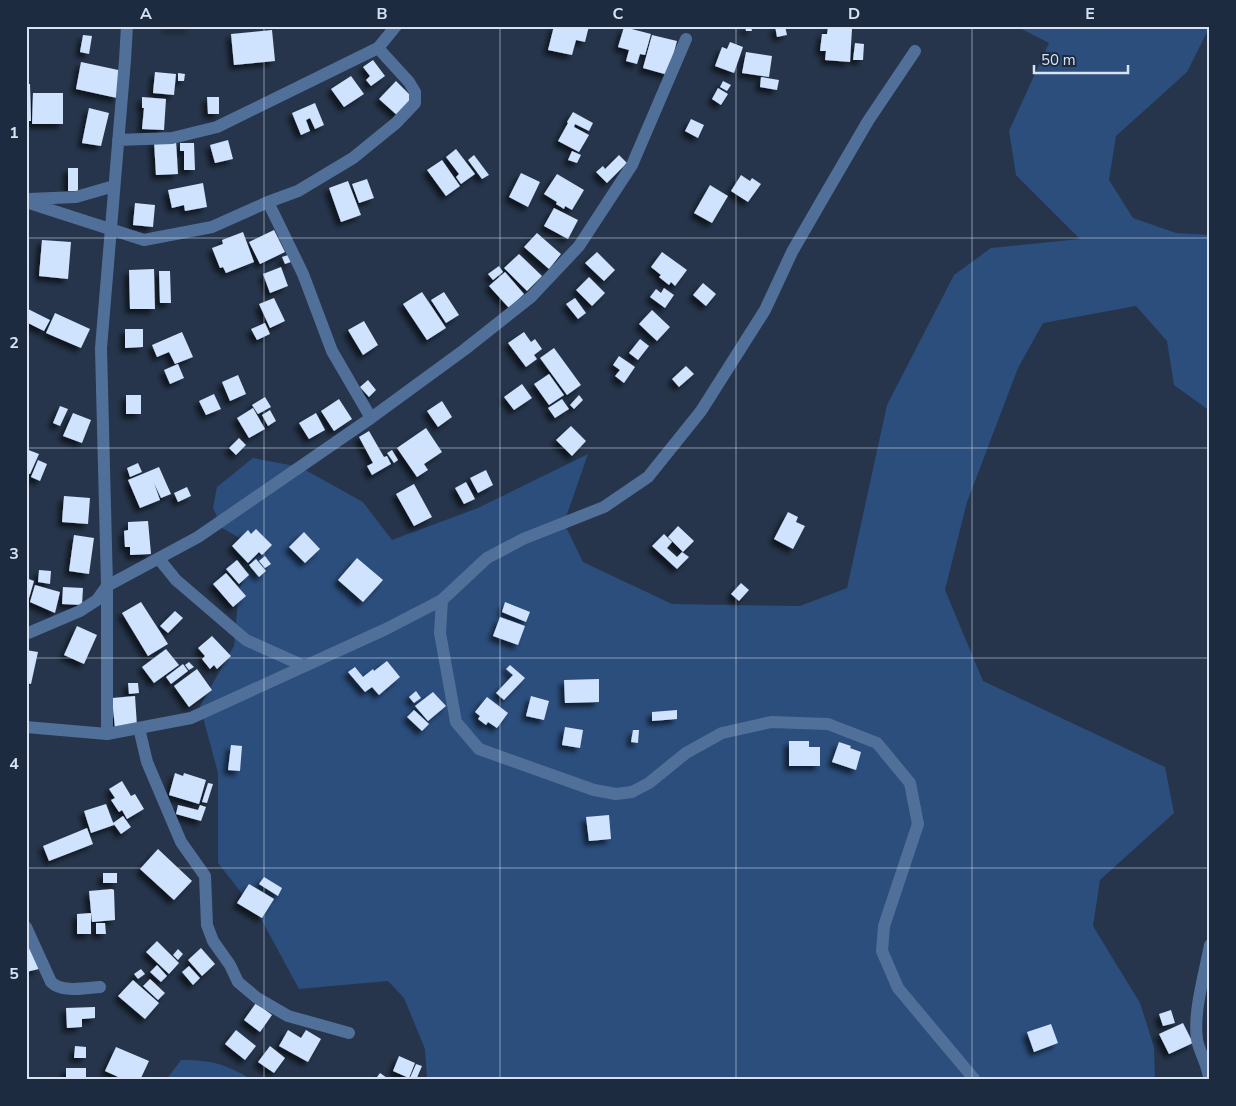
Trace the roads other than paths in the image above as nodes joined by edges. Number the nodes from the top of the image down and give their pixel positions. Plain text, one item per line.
1 (127, 26) edge
2 (396, 26) edge
3 (686, 39) dead end
4 (378, 48) junction
5 (915, 51) dead end
6 (118, 140) junction
7 (114, 186) junction
8 (26, 201) edge
9 (268, 202) junction
10 (111, 229) junction
11 (372, 418) junction
12 (159, 559) junction
13 (107, 586) junction
14 (442, 600) junction
15 (26, 634) edge
16 (304, 666) junction
17 (26, 727) edge
18 (139, 728) junction
19 (107, 734) junction
20 (26, 927) edge
21 (1210, 946) edge
22 (100, 987) dead end
23 (349, 1033) dead end
24 (975, 1080) edge
25 (1209, 1080) edge

1 - 6 street
2 - 4 street
3 - 11 street
4 - 6 street
4 - 9 street
5 - 14 street
6 - 7 street
7 - 8 street
7 - 10 street
8 - 10 street
9 - 10 street
9 - 11 street
10 - 13 street
11 - 12 street
12 - 13 street
12 - 16 street
13 - 15 street
13 - 19 street
14 - 16 street
14 - 24 street
16 - 18 street
17 - 19 street
18 - 19 street
18 - 23 street
20 - 22 street
21 - 25 street

